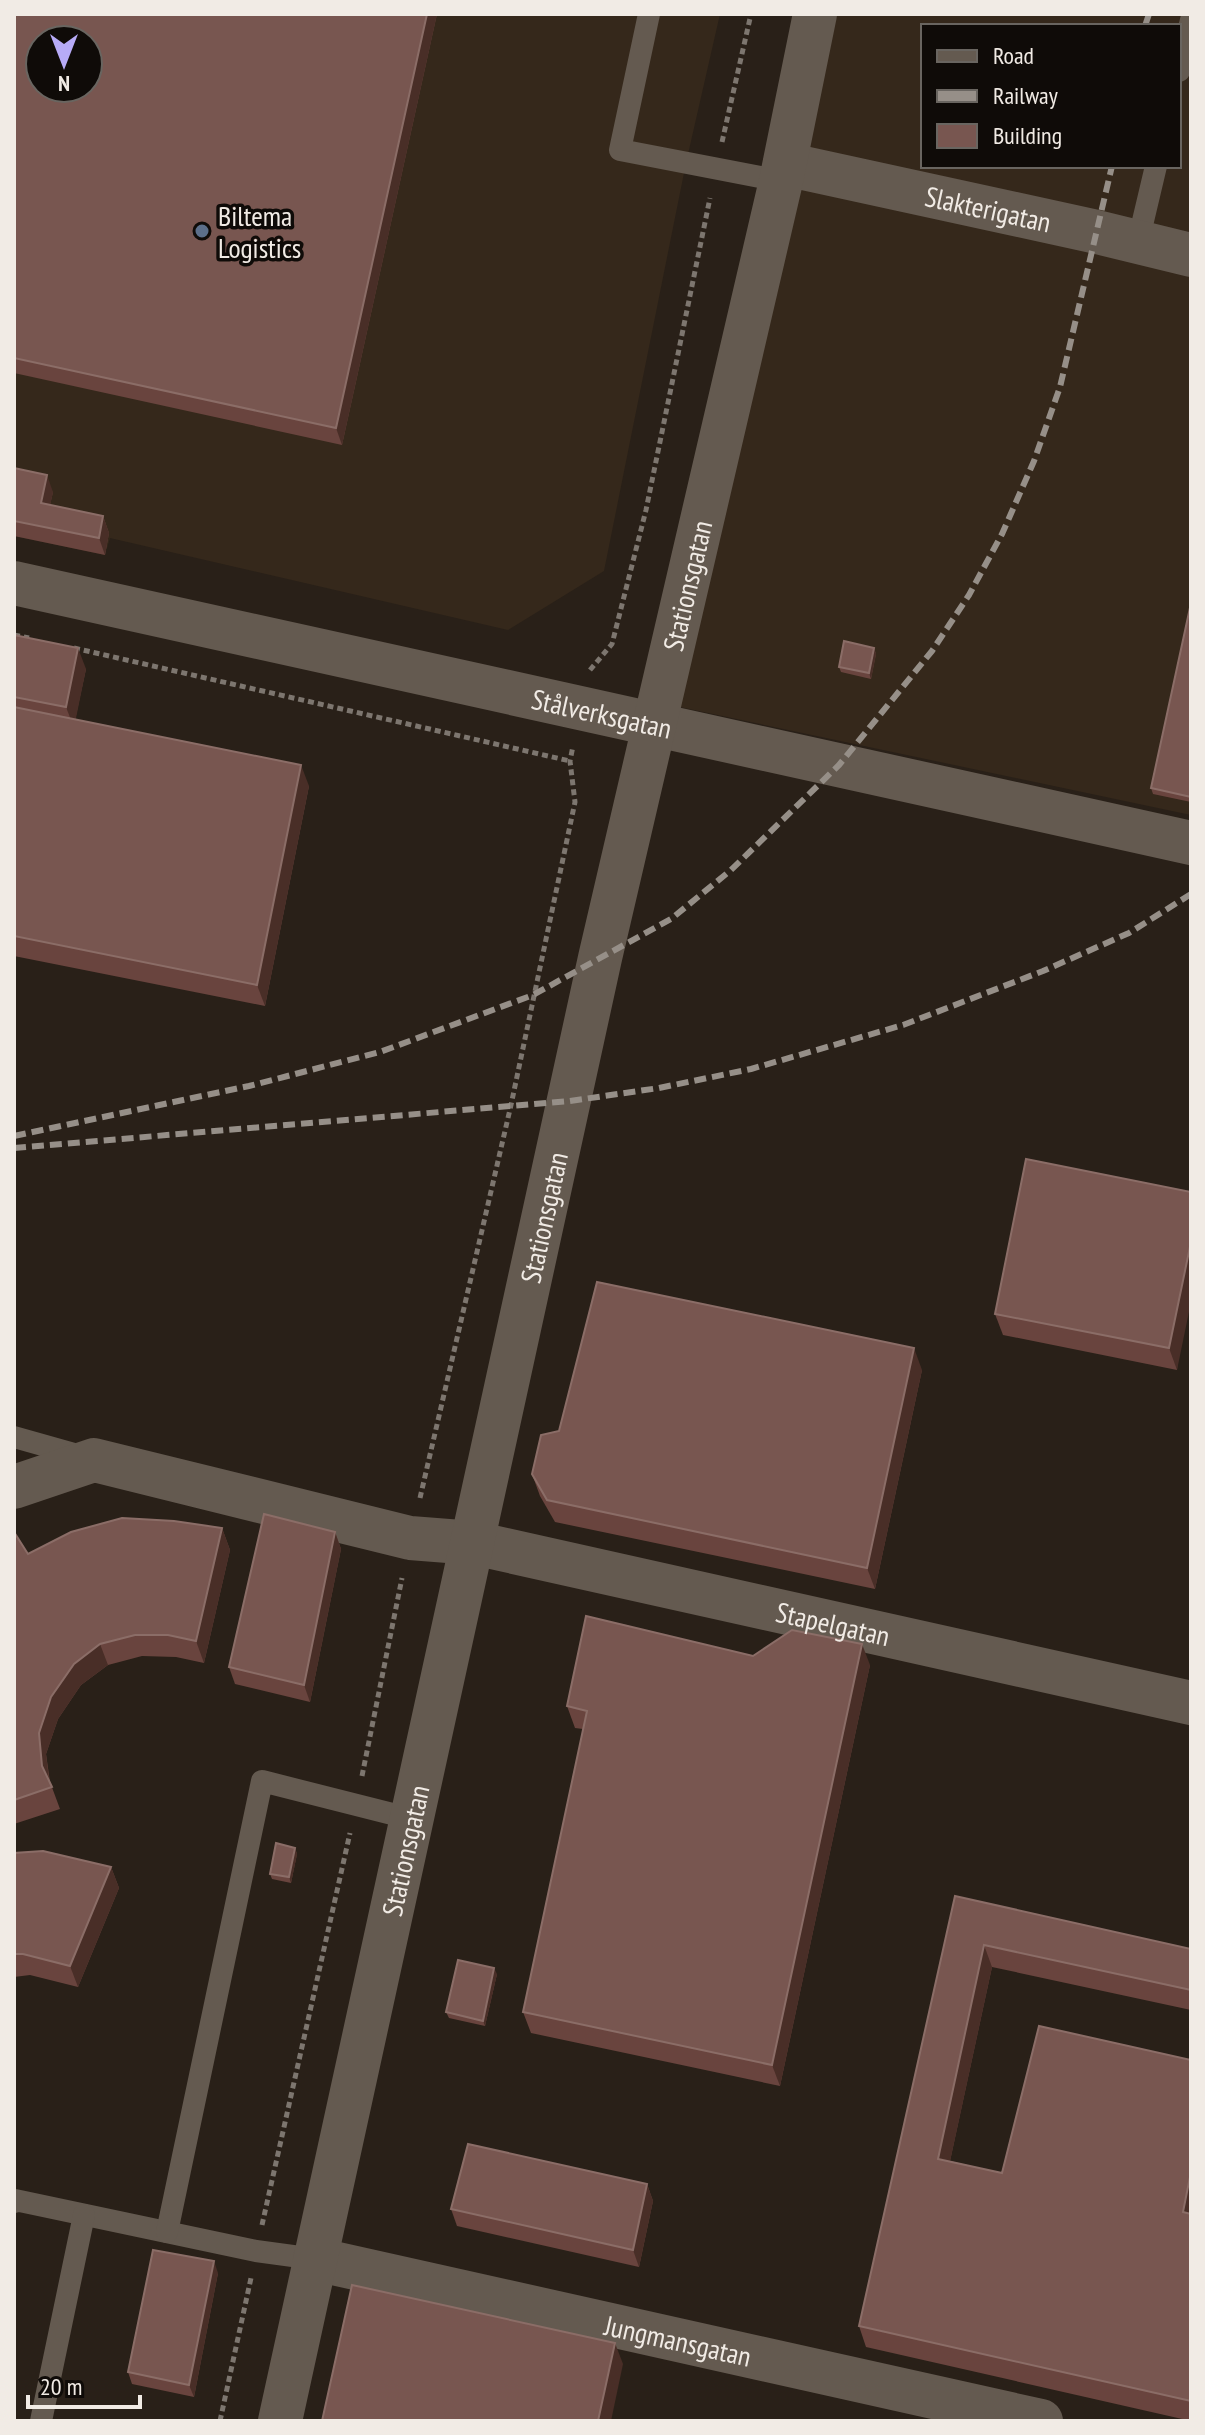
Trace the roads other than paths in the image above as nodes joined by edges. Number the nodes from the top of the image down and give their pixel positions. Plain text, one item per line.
1 (649, 14) edge
2 (815, 14) edge
3 (1191, 20) edge
4 (1181, 62) edge
5 (1156, 168) edge
6 (783, 172) junction
7 (1138, 242) junction
8 (1191, 255) edge
9 (14, 583) edge
10 (655, 723) junction
11 (1191, 843) edge
12 (14, 1437) edge
13 (94, 1460) junction
14 (14, 1487) edge
15 (474, 1543) junction
16 (1191, 1703) edge
17 (412, 1819) junction
18 (14, 2202) edge
19 (84, 2215) junction
20 (167, 2232) junction
21 (315, 2259) junction
22 (41, 2421) edge
23 (280, 2421) edge
24 (1041, 2421) edge

1 - 6 lane
2 - 6 street, Stationsgatan
3 - 4 lane
5 - 7 lane
6 - 7 street, Slakterigatan
6 - 10 street, Stationsgatan
7 - 8 street, Slakterigatan
9 - 10 street, Stålverksgatan
10 - 11 street, Stålverksgatan
10 - 15 street, Stationsgatan
12 - 13 lane
13 - 14 street
13 - 15 street, Stapelgatan
15 - 16 street, Stapelgatan
15 - 17 street, Stationsgatan
17 - 20 lane
17 - 21 street, Stationsgatan
18 - 19 lane
19 - 20 lane
19 - 22 lane
20 - 21 lane
21 - 23 street, Stationsgatan
21 - 24 street, Jungmansgatan

